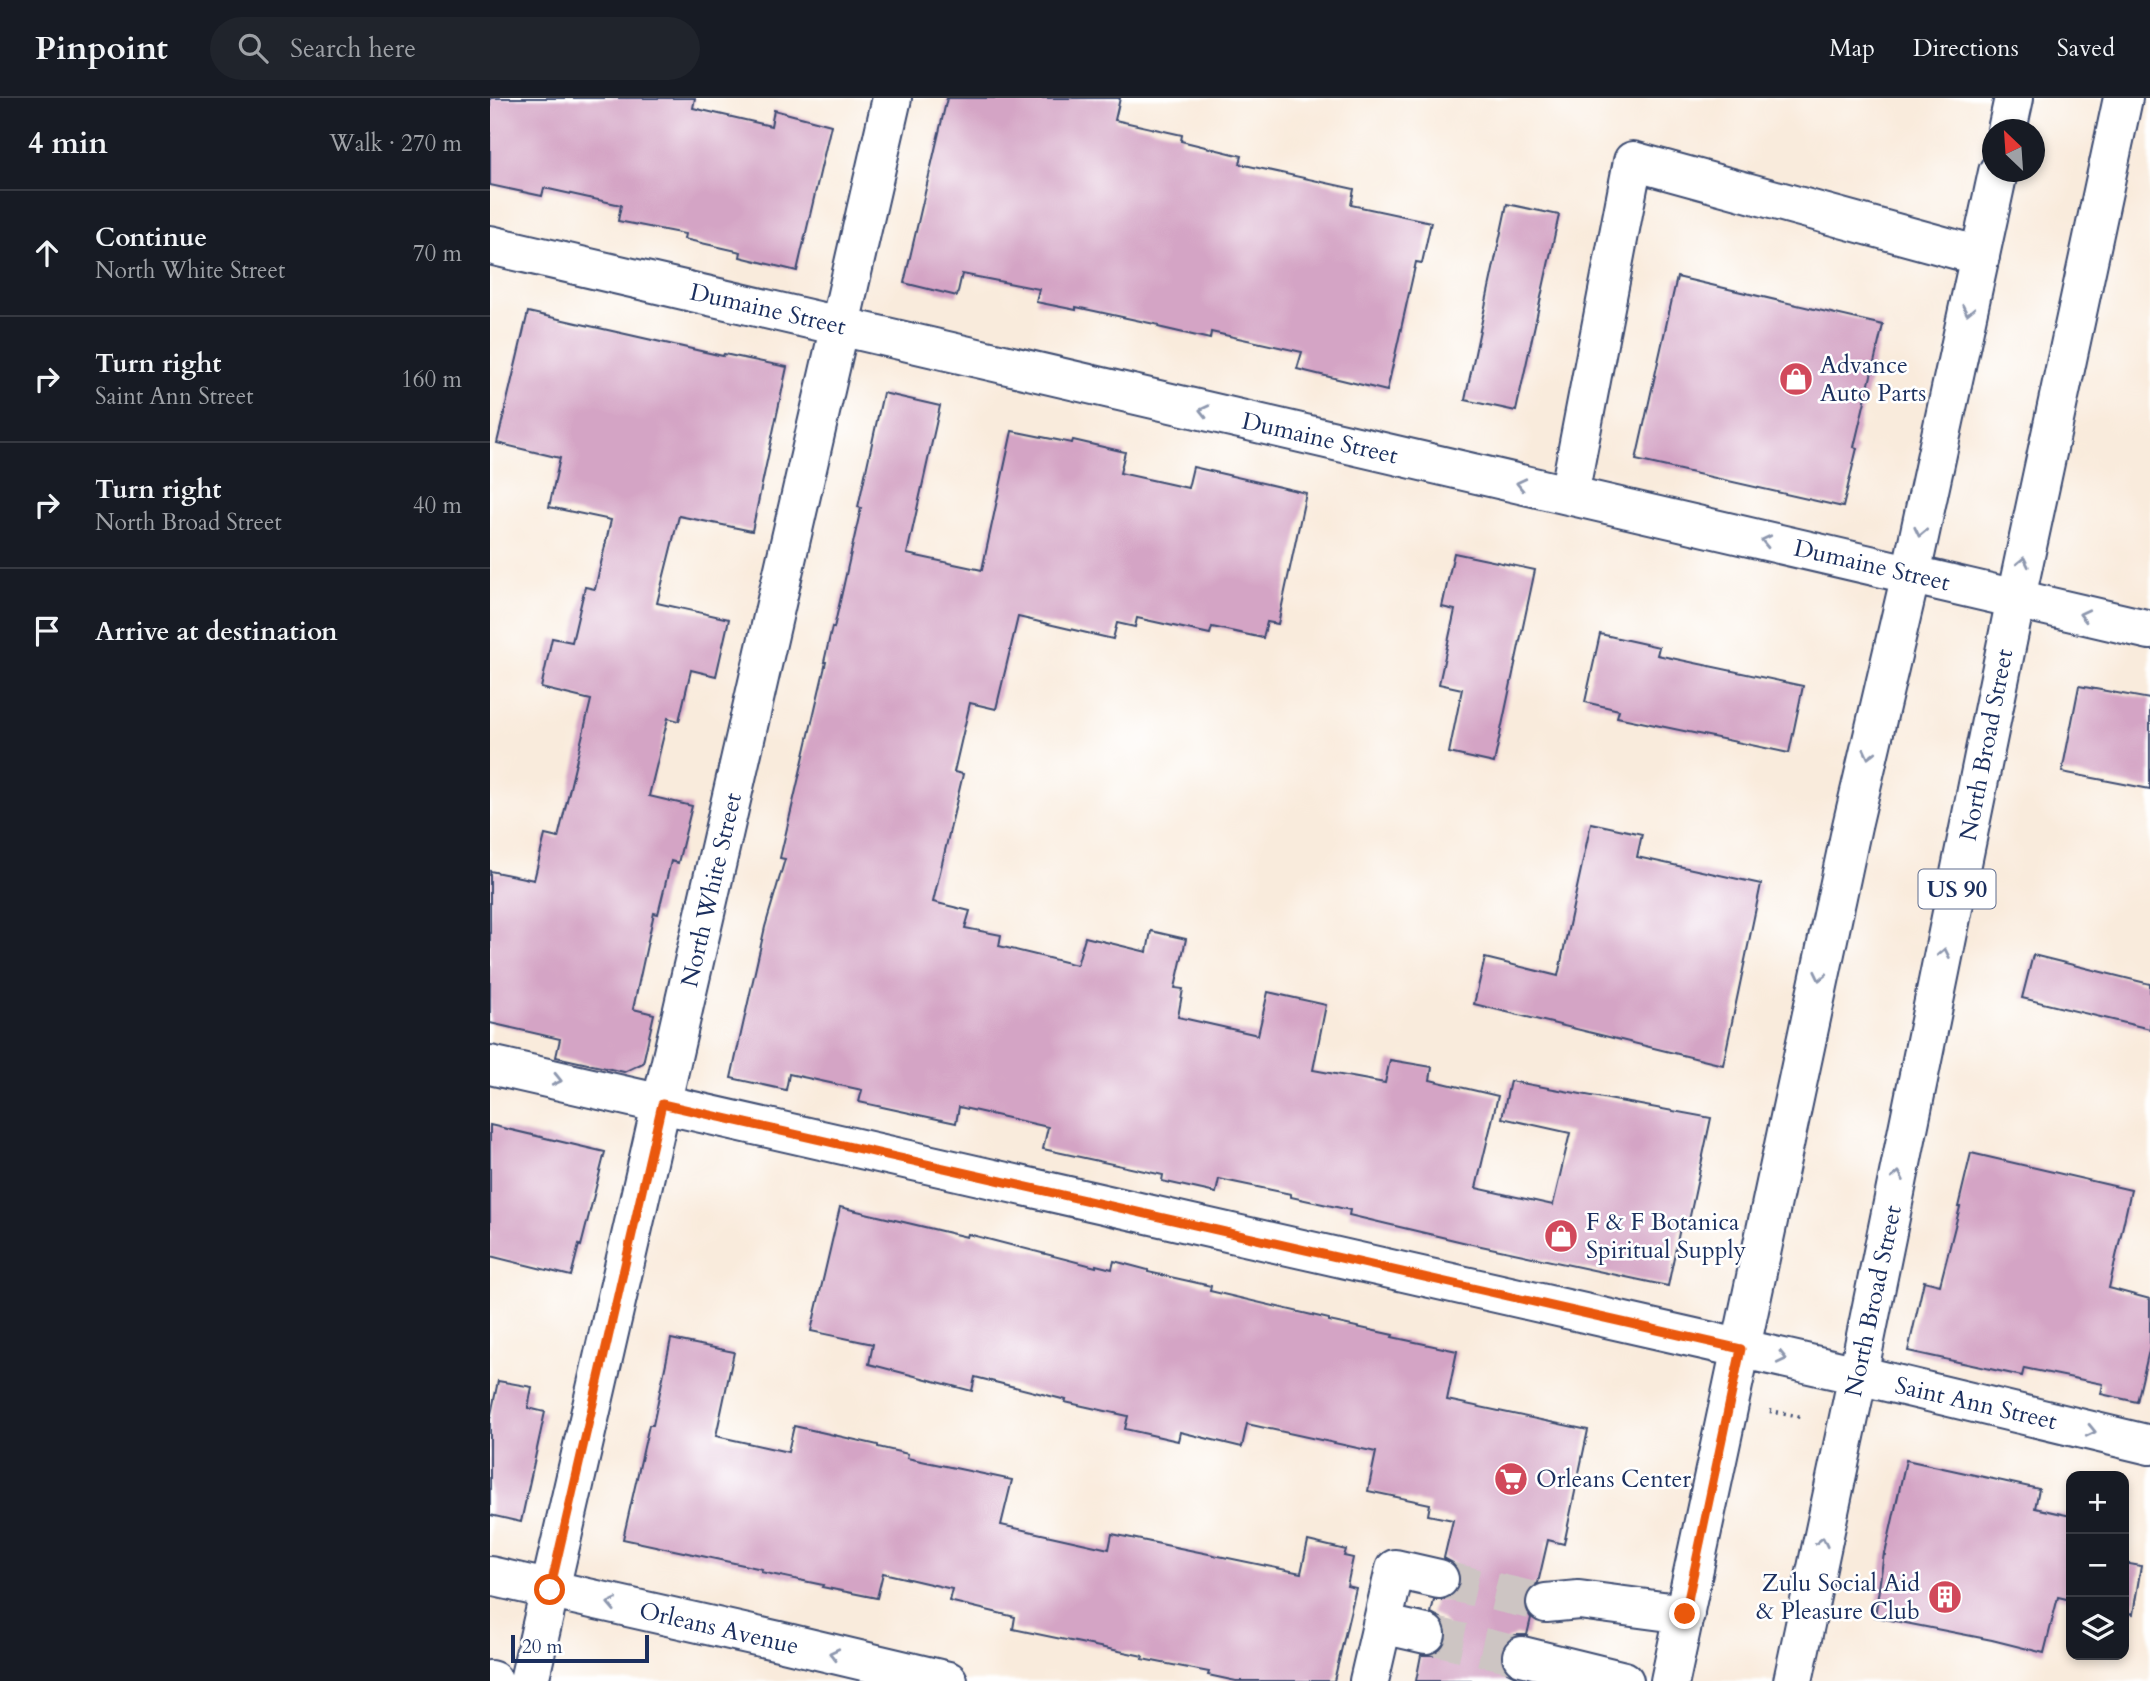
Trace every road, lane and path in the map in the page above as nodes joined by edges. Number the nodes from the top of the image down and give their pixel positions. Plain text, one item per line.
1 (892, 98) edge
2 (2014, 98) edge
3 (2123, 98) edge
4 (2009, 119) edge
5 (1996, 182) edge
6 (490, 245) edge
7 (1980, 256) junction
8 (840, 326) junction
9 (1569, 495) junction
10 (1911, 574) junction
11 (2016, 598) junction
12 (2150, 630) edge
13 (490, 1065) edge
14 (662, 1104) junction
15 (1741, 1349) junction
16 (1858, 1375) junction
17 (1767, 1410) dead end
18 (1801, 1417) dead end
19 (2150, 1445) edge
20 (490, 1576) edge
21 (1439, 1579) tunnel mouth
22 (550, 1590) junction
23 (1685, 1614) junction
24 (1382, 1624) junction
25 (1426, 1634) tunnel mouth
26 (1528, 1665) edge
27 (529, 1681) edge
28 (948, 1681) edge
29 (1369, 1681) edge
30 (1624, 1681) edge
31 (1670, 1681) edge
32 (1793, 1681) edge

1 - 8 street, North White Street
2 - 4 street
11 -> 3 street, North Broad Street / US 90
5 - 7 street
6 - 8 street, Dumaine Street
7 - 9 street
7 -> 10 street
9 -> 8 street, Dumaine Street
8 - 14 street, North White Street
10 -> 9 street, Dumaine Street
10 - 11 street, Dumaine Street
10 -> 15 street
12 -> 11 street, Dumaine Street
16 -> 11 street, North Broad Street / US 90
13 -> 14 street, Saint Ann Street
14 - 15 street, Saint Ann Street
14 - 22 street, North White Street
15 -> 16 street, Saint Ann Street
15 - 23 street
16 -> 19 street, Saint Ann Street
32 -> 16 street, North Broad Street / US 90
17 - 18 path
20 - 22 street, Orleans Avenue
21 - 24 street
22 - 27 street, North White Street
28 -> 22 street, Orleans Avenue
23 - 26 street
23 - 31 street
24 - 25 street
24 - 29 street
26 - 30 street

